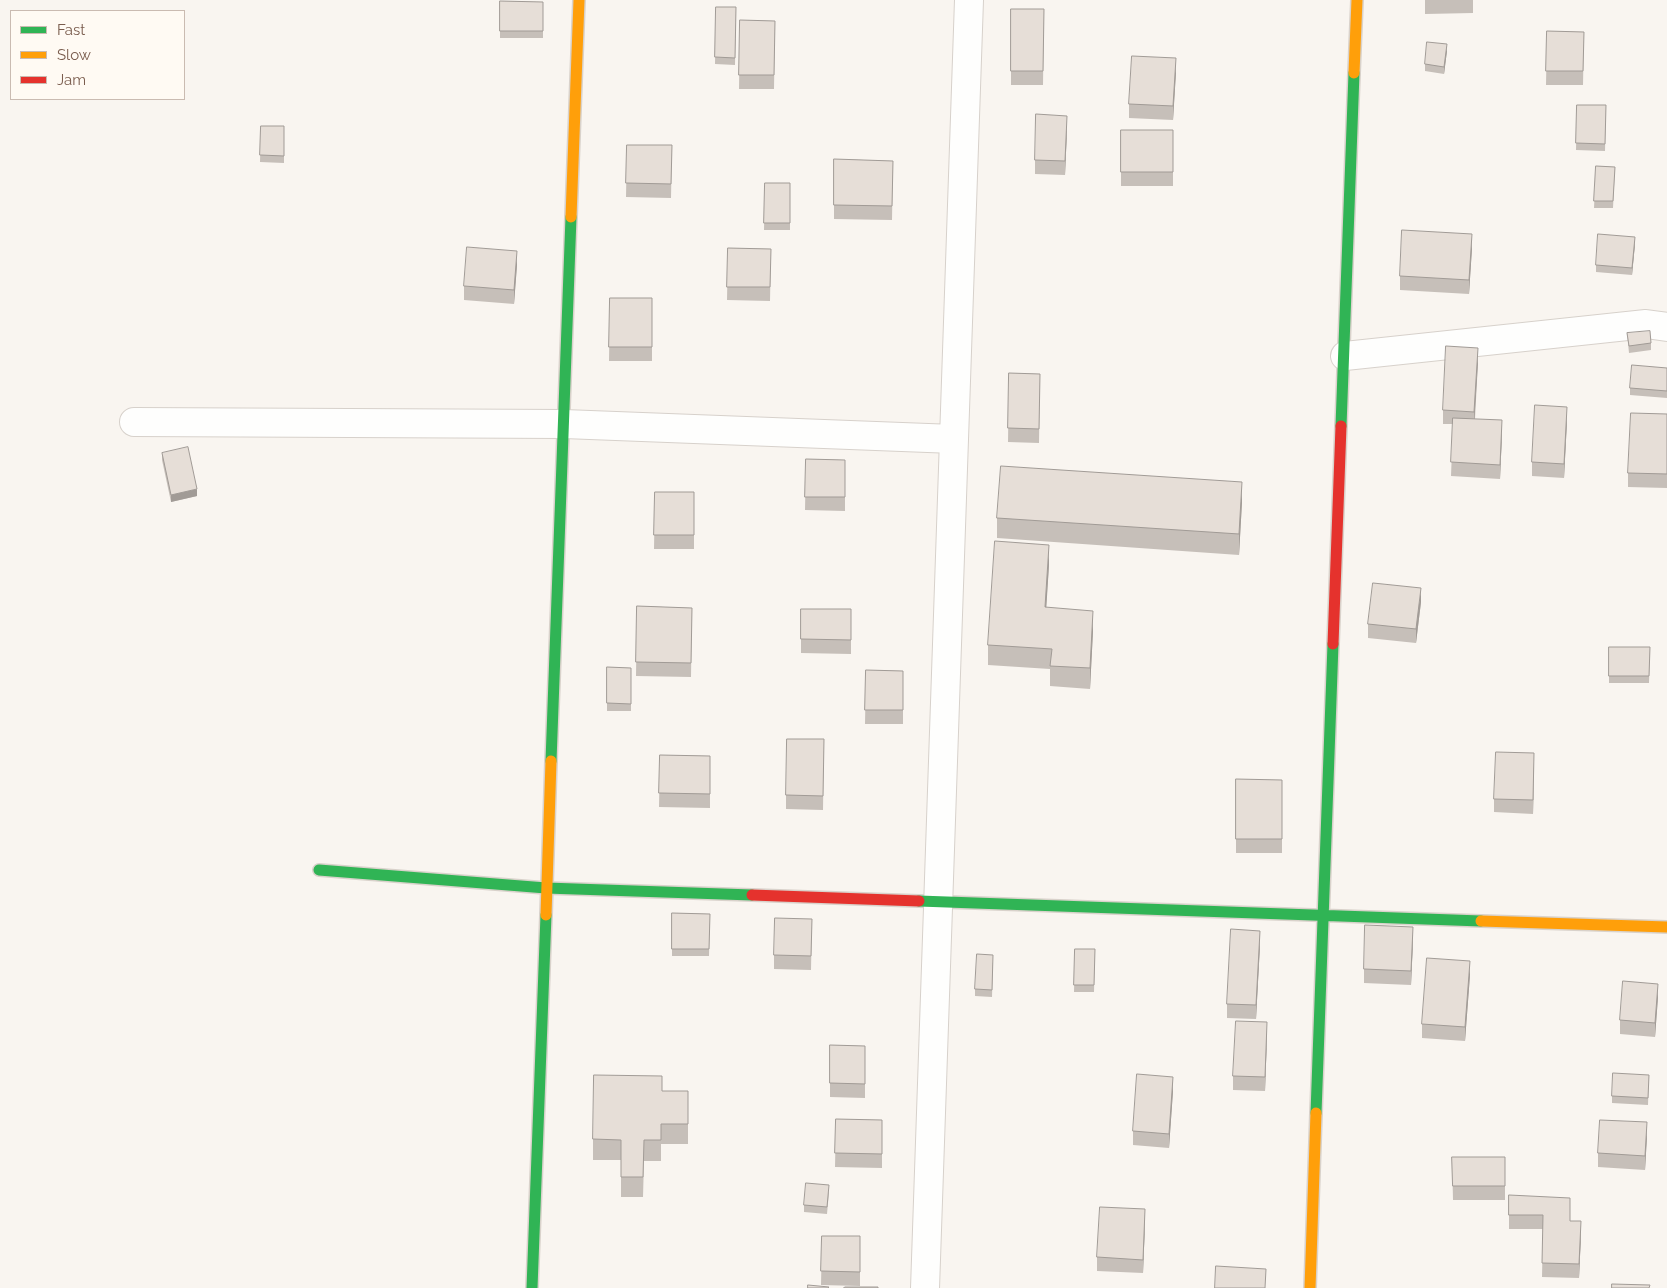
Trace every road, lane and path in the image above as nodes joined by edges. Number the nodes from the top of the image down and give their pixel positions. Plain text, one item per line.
1 (579, 0) edge
2 (969, 0) edge
3 (1357, 0) edge
4 (1667, 327) edge
5 (1345, 356) junction
6 (134, 422) dead end
7 (564, 424) junction
8 (954, 440) junction
9 (319, 870) dead end
10 (546, 888) junction
11 (938, 902) junction
12 (1324, 915) junction
13 (1667, 927) edge
14 (532, 1288) edge
15 (925, 1288) edge
16 (1310, 1288) edge

1 - 7 street
2 - 8 street
3 - 5 street
4 - 5 street
5 - 12 street
6 - 7 street
7 - 8 street
7 - 10 street
8 - 11 street
9 - 10 street
10 - 11 street
10 - 14 street
11 - 12 street
11 - 15 street
12 - 13 street
12 - 16 street

